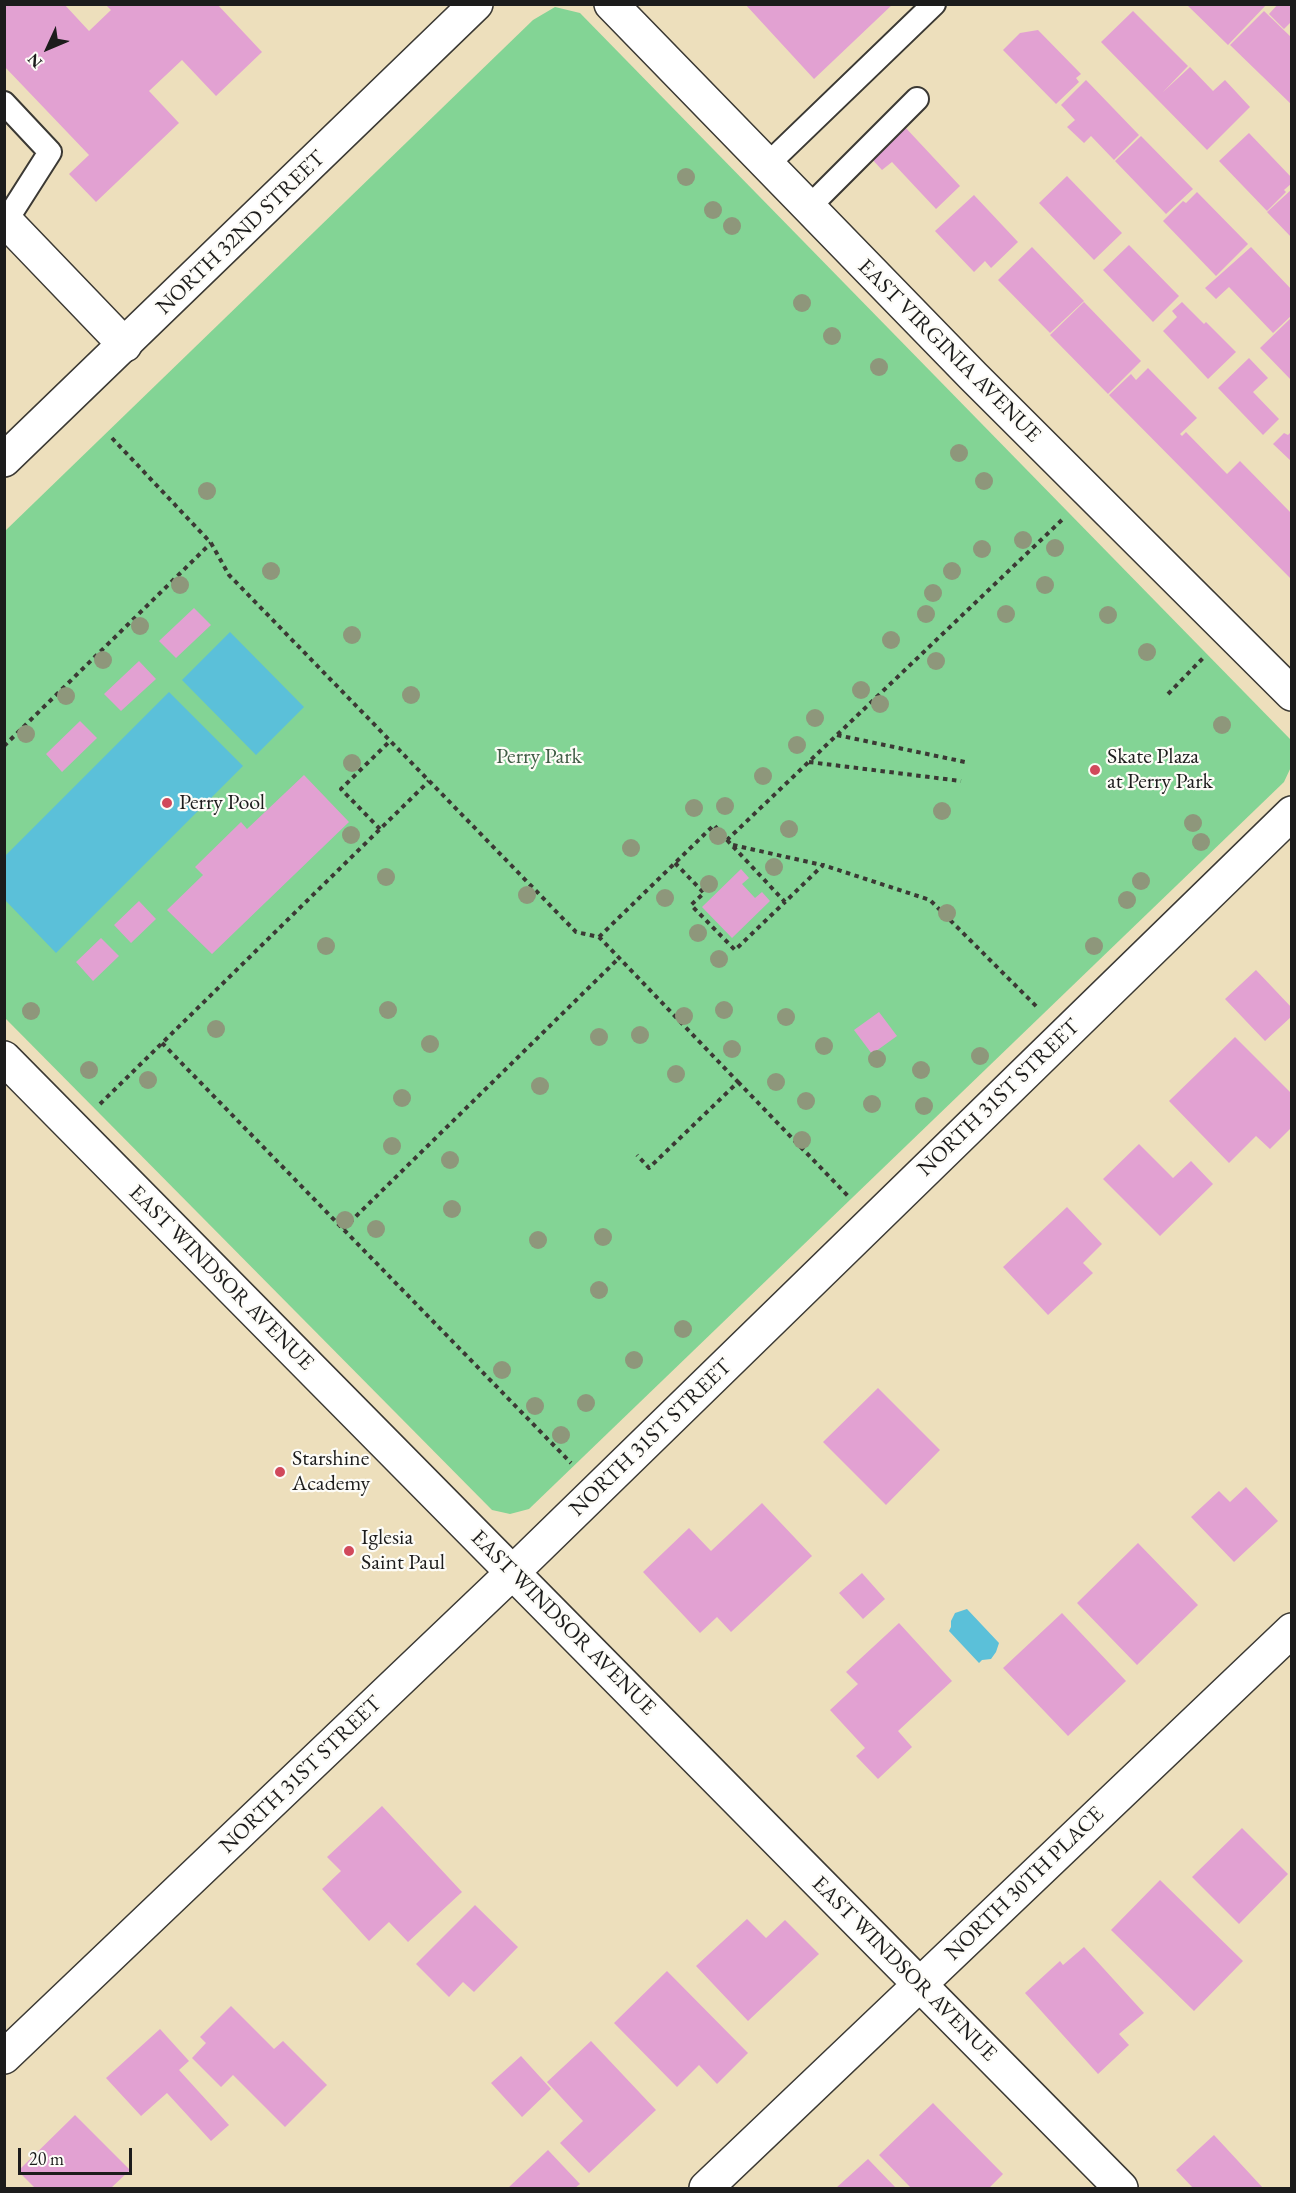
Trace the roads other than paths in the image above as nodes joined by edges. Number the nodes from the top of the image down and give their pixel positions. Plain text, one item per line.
1 (476, 4) edge
2 (611, 4) edge
3 (934, 4) edge
4 (917, 99) dead end
5 (4, 103) edge
6 (767, 165) junction
7 (809, 207) junction
8 (5, 220) edge
9 (125, 345) junction
10 (4, 460) edge
11 (1292, 694) edge
12 (1292, 813) edge
13 (4, 1058) edge
14 (513, 1572) junction
15 (1292, 1630) edge
16 (919, 1985) junction
17 (4, 2057) edge
18 (706, 2188) edge
19 (1121, 2188) edge

1 - 9 street, NORTH 32ND STREET
2 - 6 street, EAST VIRGINIA AVENUE
3 - 6 lane
4 - 7 lane
5 - 8 lane
6 - 7 street, EAST VIRGINIA AVENUE
7 - 11 street, EAST VIRGINIA AVENUE
8 - 9 street
9 - 10 street, NORTH 32ND STREET
12 - 14 street, NORTH 31ST STREET
13 - 14 street, EAST WINDSOR AVENUE
14 - 16 street, EAST WINDSOR AVENUE
14 - 17 street, NORTH 31ST STREET
15 - 16 street, NORTH 30TH PLACE
16 - 18 street, NORTH 30TH PLACE
16 - 19 street, EAST WINDSOR AVENUE

